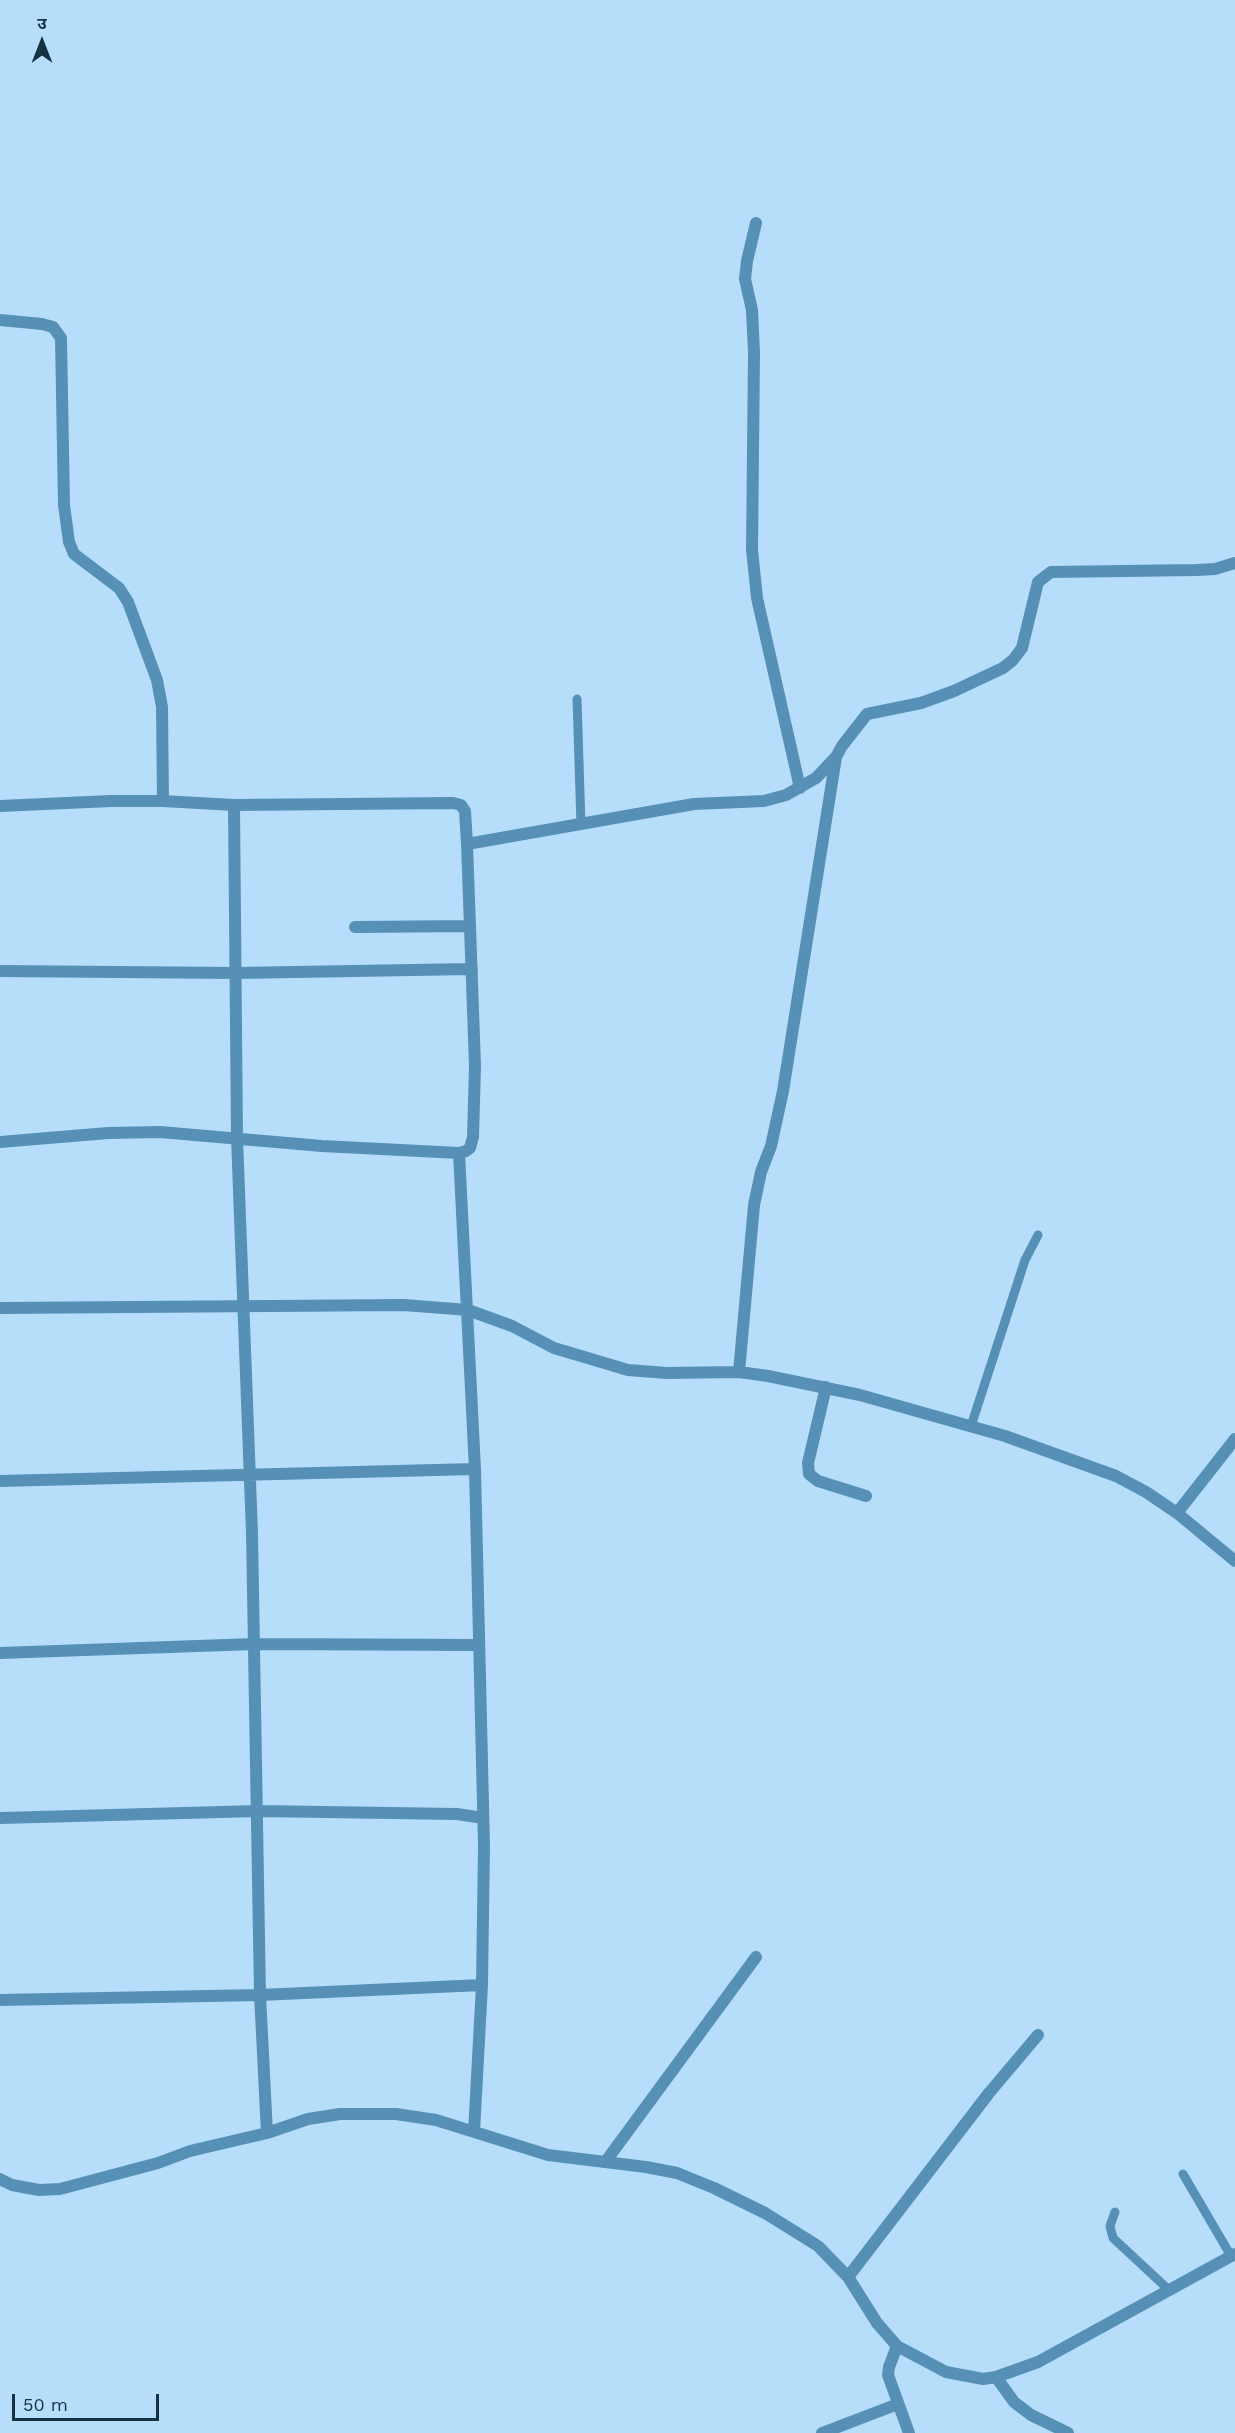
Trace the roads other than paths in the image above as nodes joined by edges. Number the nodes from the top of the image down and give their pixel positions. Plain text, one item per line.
1 (756, 224) dead end
2 (0, 320) edge
3 (1235, 562) edge
4 (577, 699) dead end
5 (836, 758) junction
6 (800, 788) junction
7 (163, 801) junction
8 (234, 805) junction
9 (0, 806) edge
10 (581, 825) junction
11 (467, 844) junction
12 (470, 926) junction
13 (355, 927) dead end
14 (472, 969) junction
15 (0, 971) edge
16 (236, 973) junction
17 (237, 1138) junction
18 (0, 1142) edge
19 (459, 1153) junction
20 (1038, 1235) dead end
21 (242, 1307) junction
22 (0, 1308) edge
23 (468, 1310) junction
24 (739, 1372) junction
25 (826, 1387) junction
26 (971, 1426) junction
27 (1235, 1439) edge
28 (475, 1469) junction
29 (248, 1476) junction
30 (0, 1481) edge
31 (866, 1496) dead end
32 (1177, 1513) junction
33 (1235, 1561) edge
34 (254, 1644) junction
35 (478, 1645) junction
36 (0, 1653) edge
37 (258, 1811) junction
38 (0, 1818) edge
39 (483, 1818) junction
40 (756, 1957) dead end
41 (482, 1985) junction
42 (260, 1995) junction
43 (0, 2000) edge
44 (1038, 2036) dead end
45 (474, 2132) junction
46 (267, 2133) junction
47 (606, 2161) junction
48 (1183, 2174) dead end
49 (0, 2180) edge
50 (1115, 2212) dead end
51 (1233, 2255) edge
52 (848, 2277) junction
53 (1170, 2291) junction
54 (897, 2346) junction
55 (996, 2378) junction
56 (898, 2404) junction
57 (822, 2433) edge
58 (909, 2433) edge
59 (1068, 2433) edge

1 - 6 street
2 - 7 street
3 - 5 street
4 - 10 lane
5 - 6 street
5 - 24 street
6 - 10 street
7 - 8 street
7 - 9 street
8 - 11 street
8 - 16 street
10 - 11 street
11 - 12 street
12 - 13 street
12 - 14 street
14 - 16 street
14 - 19 street
15 - 16 street
16 - 17 street
17 - 18 street
17 - 19 street
17 - 21 street
19 - 23 street
20 - 26 lane
21 - 22 street
21 - 23 street
21 - 29 street
23 - 24 street
23 - 28 street
24 - 25 street
25 - 26 street
25 - 31 street
26 - 32 street
27 - 32 street
28 - 29 street
28 - 35 street
29 - 30 street
29 - 34 street
32 - 33 street
34 - 35 street
34 - 36 street
34 - 37 street
35 - 39 street
37 - 38 street
37 - 39 street
37 - 42 street
39 - 41 street
40 - 47 street
41 - 42 street
41 - 45 street
42 - 43 street
42 - 46 street
44 - 52 street
45 - 46 street
45 - 47 street
46 - 49 street
47 - 52 street
48 - 51 lane
50 - 53 lane
51 - 53 street
52 - 54 street
53 - 55 street
54 - 55 street
54 - 56 street
55 - 59 street
56 - 57 street
56 - 58 street

